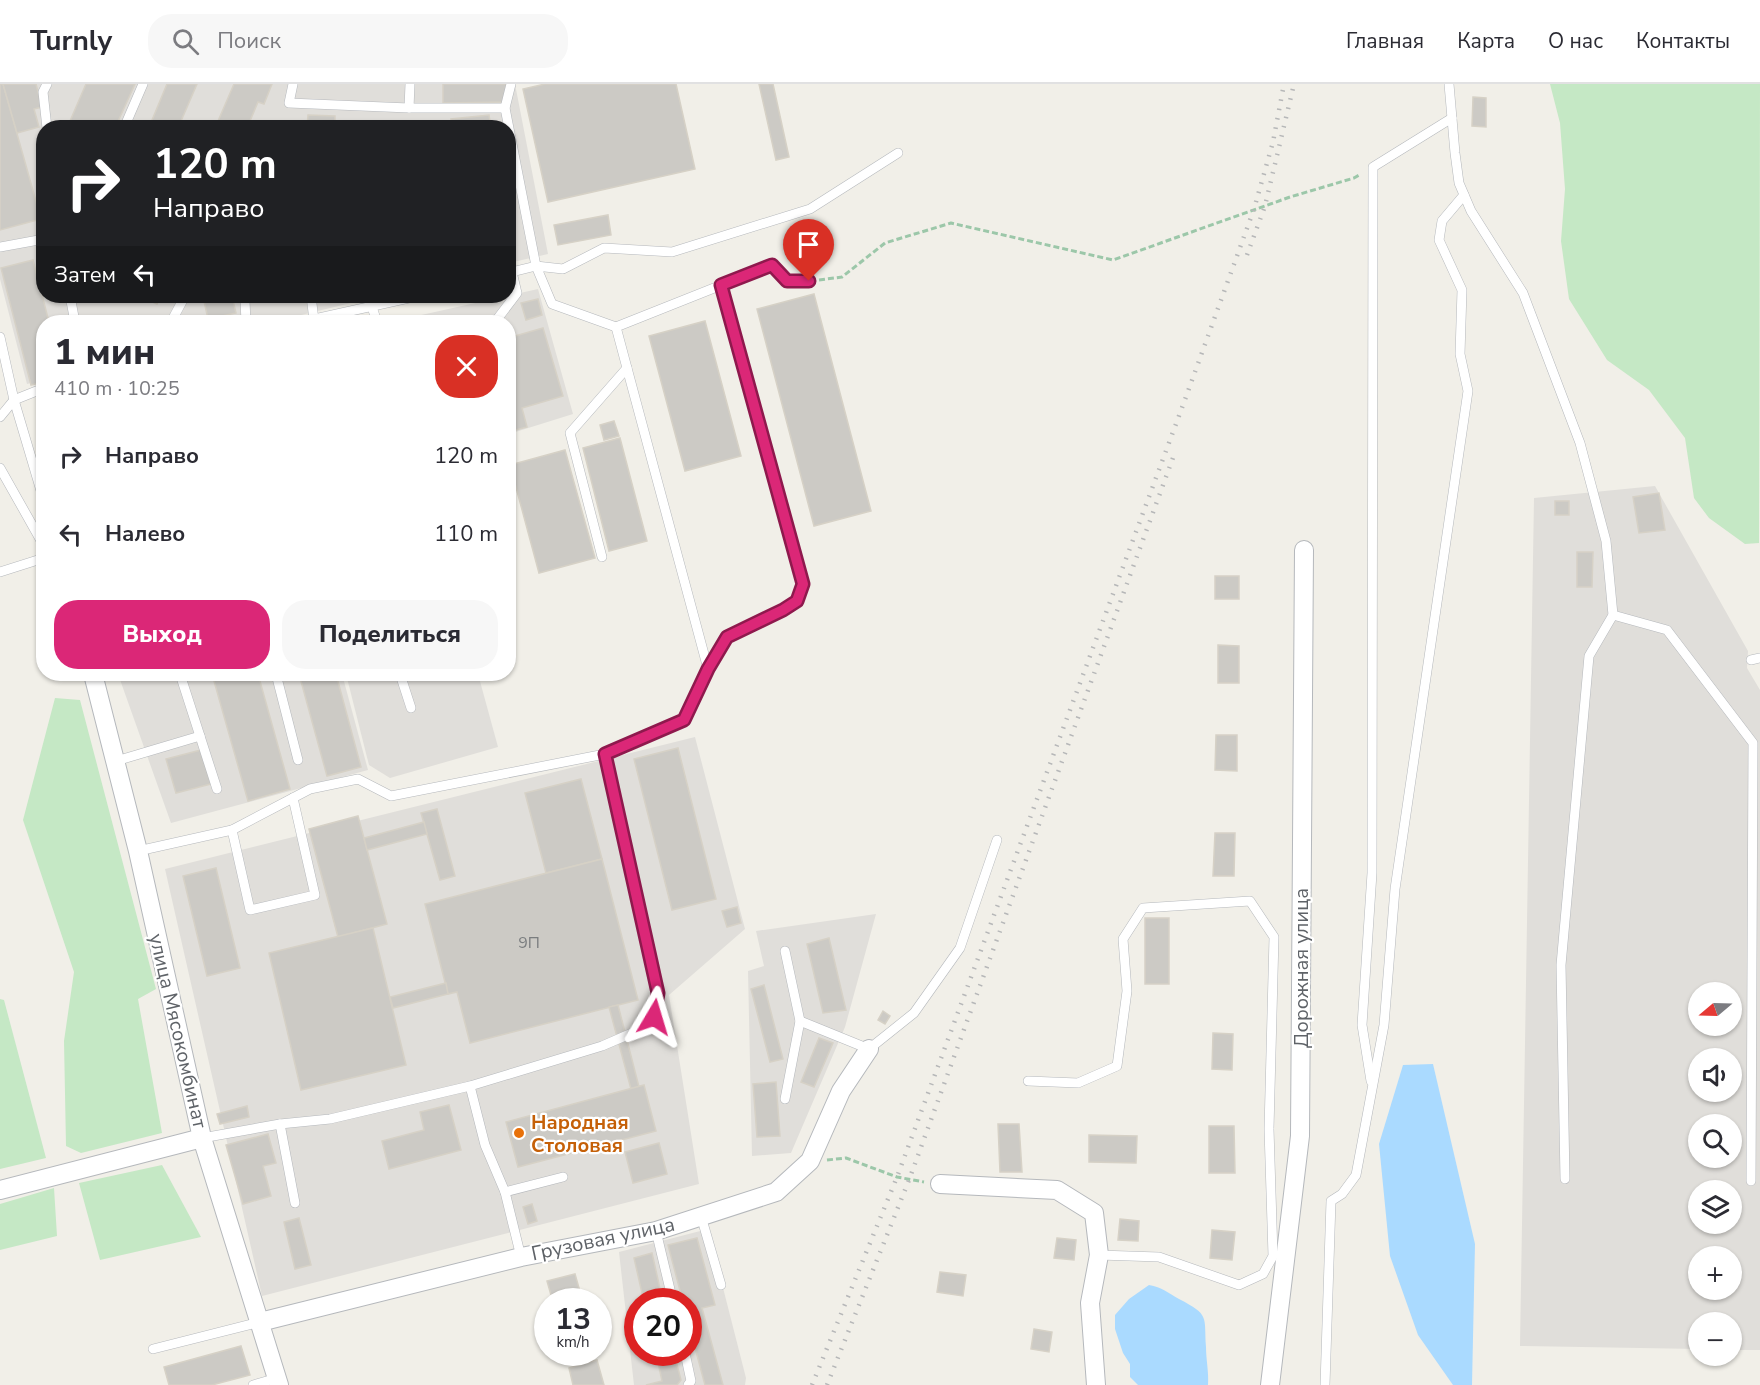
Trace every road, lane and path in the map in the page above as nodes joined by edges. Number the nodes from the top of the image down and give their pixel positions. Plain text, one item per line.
1 (46, 84) edge
2 (143, 84) edge
3 (292, 84) edge
4 (410, 84) edge
5 (511, 84) edge
6 (1449, 84) edge
7 (410, 108) junction
8 (505, 108) junction
9 (1452, 118) junction
10 (46, 120) edge
11 (127, 120) edge
12 (507, 120) edge
13 (898, 153) dead end
14 (516, 164) edge
15 (1372, 167) junction
16 (1464, 195) junction
17 (36, 241) edge
18 (0, 247) edge
19 (536, 266) junction
20 (516, 271) edge
21 (809, 281) joint
22 (721, 285) junction
23 (389, 303) edge
24 (509, 303) edge
25 (372, 307) junction
26 (336, 315) edge
27 (374, 315) edge
28 (500, 315) edge
29 (616, 327) junction
30 (0, 337) edge
31 (627, 368) junction
32 (36, 391) edge
33 (14, 400) junction
34 (0, 417) edge
35 (0, 468) edge
36 (36, 474) edge
37 (36, 532) edge
38 (1304, 550) dead end
39 (602, 557) dead end
40 (36, 561) edge
41 (0, 572) edge
42 (1613, 615) junction
43 (708, 669) junction
44 (95, 681) edge
45 (182, 681) edge
46 (278, 681) edge
47 (402, 681) edge
48 (411, 708) dead end
49 (200, 736) junction
50 (605, 754) junction
51 (298, 760) dead end
52 (116, 761) junction
53 (217, 789) dead end
54 (293, 798) junction
55 (232, 830) junction
56 (997, 840) dead end
57 (138, 851) junction
58 (785, 951) dead end
59 (800, 1021) junction
60 (869, 1049) junction
61 (1028, 1081) dead end
62 (470, 1086) junction
63 (1372, 1089) junction
64 (785, 1100) dead end
65 (280, 1124) junction
66 (202, 1138) junction
67 (810, 1161) junction
68 (563, 1177) dead end
69 (1565, 1179) dead end
70 (1751, 1182) dead end
71 (940, 1184) joint
72 (0, 1190) edge
73 (505, 1192) junction
74 (295, 1203) dead end
75 (701, 1216) junction
76 (656, 1231) junction
77 (1099, 1255) junction
78 (521, 1257) junction
79 (721, 1285) dead end
80 (670, 1288) edge
81 (260, 1322) junction
82 (153, 1348) dead end
83 (688, 1366) edge
84 (278, 1382) edge
85 (253, 1385) edge
86 (688, 1385) edge
87 (1096, 1385) edge
88 (1270, 1385) edge
89 (1325, 1385) edge

1 - 10 lane
2 - 11 lane
3 - 7 lane
4 - 7 lane
5 - 8 lane
6 - 9 lane
7 - 8 lane
8 - 12 lane
9 - 15 lane
9 - 16 lane
13 - 19 lane
14 - 19 lane
15 - 21 path
15 - 63 lane
16 - 42 lane
16 - 63 lane
17 - 18 lane
19 - 20 lane
19 - 29 lane
21 - 22 lane
22 - 29 lane
22 - 43 lane
23 - 25 lane
24 - 28 lane
25 - 26 lane
25 - 27 lane
29 - 31 lane
30 - 33 lane
31 - 39 lane
31 - 43 lane
32 - 33 lane
33 - 34 lane
33 - 36 lane
35 - 37 lane
38 - 88 street, Дорожная улица
40 - 41 lane
42 - 69 lane
42 - 70 lane
43 - 50 lane
44 - 52 street, улица Мясокомбинат
45 - 49 lane
46 - 51 lane
47 - 48 lane
49 - 52 lane
49 - 53 lane
50 - 54 lane
50 - 62 lane
52 - 57 street, улица Мясокомбинат
54 - 55 lane
54 - 55 lane
55 - 57 lane
56 - 60 lane
57 - 66 street, улица Мясокомбинат
58 - 59 lane
59 - 60 lane
59 - 64 lane
60 - 67 street, Грузовая улица
61 - 77 lane
62 - 65 lane
62 - 73 lane
63 - 89 lane
65 - 66 lane
65 - 74 lane
66 - 72 street
66 - 81 street, улица Мясокомбинат
67 - 71 path
67 - 75 street, Грузовая улица
68 - 73 lane
71 - 77 street
73 - 78 lane
75 - 76 street, Грузовая улица
75 - 79 lane
76 - 78 street, Грузовая улица
76 - 80 lane
77 - 87 street
78 - 81 street, Грузовая улица
81 - 82 lane
81 - 84 street, улица Мясокомбинат
83 - 86 lane
84 - 85 lane

